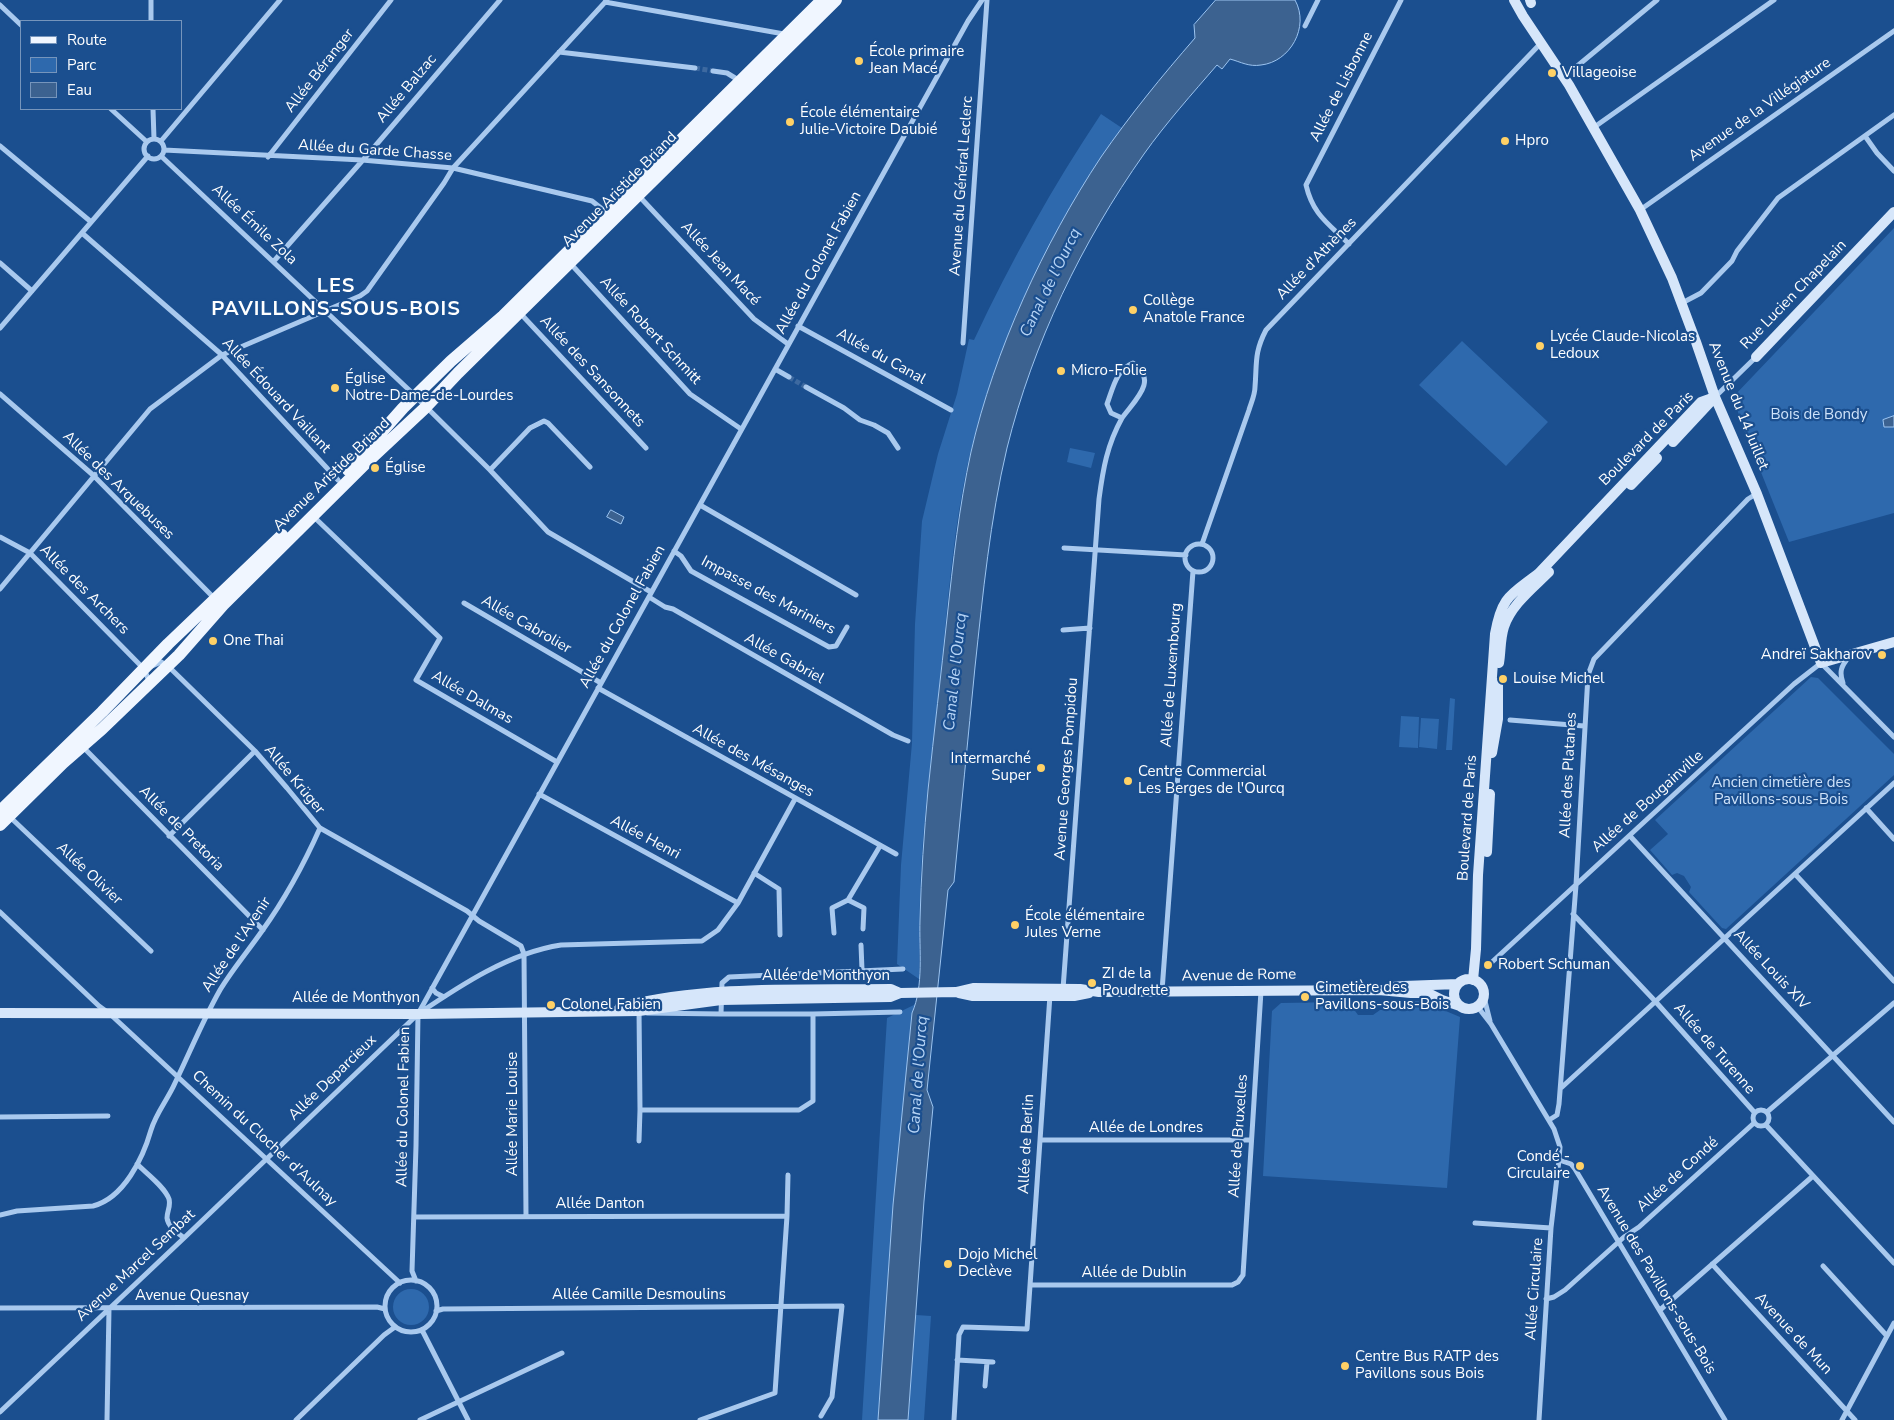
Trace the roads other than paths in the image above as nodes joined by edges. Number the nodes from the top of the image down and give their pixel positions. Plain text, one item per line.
1 (151, 0) edge
2 (280, 0) edge
3 (391, 0) edge
4 (500, 0) edge
5 (822, 0) edge
6 (836, 0) edge
7 (982, 0) edge
8 (987, 0) edge
9 (1318, 0) edge
10 (1401, 0) edge
11 (1514, 0) edge
12 (1657, 0) edge
13 (1774, 0) edge
14 (606, 1) edge
15 (1531, 1) edge
16 (0, 5) edge
17 (1523, 16) junction
18 (152, 20) edge
19 (20, 23) edge
20 (1305, 26) dead end
21 (1894, 31) edge
22 (787, 34) junction
23 (1542, 43) junction
24 (560, 52) junction
25 (695, 68) tunnel mouth
26 (713, 71) tunnel mouth
27 (1564, 77) junction
28 (740, 81) junction
29 (112, 110) edge
30 (153, 110) edge
31 (1894, 115) edge
32 (1592, 128) junction
33 (1865, 136) junction
34 (154, 139) junction
35 (161, 141) junction
36 (147, 142) junction
37 (0, 146) edge
38 (163, 153) junction
39 (148, 156) junction
40 (268, 157) junction
41 (362, 160) junction
42 (453, 168) junction
43 (1894, 171) edge
44 (638, 195) junction
45 (1640, 210) junction
46 (606, 212) junction
47 (1894, 212) edge
48 (90, 221) junction
49 (82, 233) junction
50 (1349, 244) junction
51 (274, 261) junction
52 (0, 263) edge
53 (570, 263) junction
54 (32, 291) junction
55 (1682, 303) junction
56 (326, 310) junction
57 (520, 312) junction
58 (798, 326) junction
59 (0, 328) edge
60 (963, 343) dead end
61 (788, 344) junction
62 (222, 355) junction
63 (1756, 357) joint
64 (775, 370) junction
65 (789, 378) tunnel mouth
66 (806, 387) tunnel mouth
67 (0, 394) edge
68 (415, 396) junction
69 (1715, 398) junction
70 (426, 407) junction
71 (952, 410) dead end
72 (1122, 418) junction
73 (741, 429) junction
74 (646, 448) dead end
75 (898, 448) dead end
76 (590, 467) dead end
77 (490, 470) junction
78 (93, 475) junction
79 (338, 480) junction
80 (1757, 494) junction
81 (700, 505) junction
82 (313, 516) junction
83 (0, 537) edge
84 (1202, 544) junction
85 (1064, 548) dead end
86 (1096, 550) junction
87 (674, 551) junction
88 (30, 553) junction
89 (1186, 554) junction
90 (1192, 570) junction
91 (0, 589) edge
92 (650, 595) junction
93 (856, 595) dead end
94 (216, 600) junction
95 (464, 603) dead end
96 (847, 628) dead end
97 (1090, 628) junction
98 (1063, 630) dead end
99 (1894, 643) edge
100 (1850, 656) junction
101 (1822, 663) junction
102 (168, 666) junction
103 (144, 669) junction
104 (150, 684) junction
105 (599, 685) junction
106 (1844, 686) junction
107 (1510, 720) dead end
108 (1584, 726) junction
109 (1894, 737) edge
110 (908, 741) dead end
111 (82, 746) junction
112 (255, 751) junction
113 (557, 762) junction
114 (1894, 783) edge
115 (539, 794) junction
116 (795, 799) junction
117 (1866, 808) junction
118 (3, 817) edge
119 (320, 828) junction
120 (169, 836) junction
121 (1630, 836) junction
122 (1894, 839) edge
123 (880, 846) junction
124 (896, 854) dead end
125 (754, 873) junction
126 (1795, 874) junction
127 (1478, 875) junction
128 (1576, 885) junction
129 (1481, 897) junction
130 (848, 900) junction
131 (738, 903) junction
132 (0, 912) edge
133 (473, 914) junction
134 (1573, 914) junction
135 (863, 928) dead end
136 (263, 930) junction
137 (1477, 931) junction
138 (834, 933) dead end
139 (780, 935) dead end
140 (1724, 938) junction
141 (861, 945) dead end
142 (151, 951) dead end
143 (524, 954) junction
144 (1492, 962) dead end
145 (903, 968) dead end
146 (862, 970) junction
147 (1473, 980) junction
148 (1894, 981) edge
149 (1458, 984) junction
150 (432, 988) junction
151 (1063, 989) junction
152 (1080, 989) junction
153 (1379, 990) junction
154 (1162, 991) junction
155 (1261, 991) junction
156 (953, 992) junction
157 (1099, 992) junction
158 (721, 996) junction
159 (1049, 996) junction
160 (444, 997) junction
161 (1484, 997) junction
162 (1656, 1001) junction
163 (1894, 1002) edge
164 (639, 1006) junction
165 (1460, 1006) junction
166 (1477, 1006) junction
167 (525, 1012) junction
168 (900, 1012) dead end
169 (0, 1013) edge
170 (208, 1013) junction
171 (110, 1014) junction
172 (418, 1014) junction
173 (720, 1014) junction
174 (813, 1014) junction
175 (1491, 1024) junction
176 (1833, 1055) junction
177 (178, 1077) junction
178 (1560, 1088) junction
179 (640, 1110) junction
180 (1767, 1112) junction
181 (1755, 1113) junction
182 (108, 1116) dead end
183 (0, 1117) edge
184 (1549, 1120) junction
185 (1894, 1122) edge
186 (1754, 1123) junction
187 (1766, 1125) junction
188 (1040, 1140) junction
189 (1251, 1140) junction
190 (639, 1141) dead end
191 (266, 1159) junction
192 (1559, 1160) junction
193 (137, 1164) junction
194 (788, 1176) dead end
195 (1813, 1176) junction
196 (0, 1215) edge
197 (526, 1216) junction
198 (787, 1216) junction
199 (414, 1217) junction
200 (1475, 1223) dead end
201 (1551, 1228) junction
202 (184, 1238) junction
203 (1619, 1242) junction
204 (1894, 1263) edge
205 (1712, 1264) junction
206 (1823, 1266) dead end
207 (416, 1281) junction
208 (1238, 1282) joint
209 (400, 1283) junction
210 (1030, 1285) junction
211 (1546, 1299) junction
212 (781, 1307) junction
213 (0, 1308) edge
214 (109, 1309) junction
215 (385, 1310) junction
216 (436, 1310) junction
217 (1660, 1310) junction
218 (1894, 1323) edge
219 (395, 1327) junction
220 (422, 1330) junction
221 (1887, 1336) junction
222 (562, 1353) dead end
223 (957, 1360) junction
224 (985, 1386) dead end
225 (458, 1402) junction
226 (1847, 1410) junction
227 (0, 1412) edge
228 (821, 1416) dead end
229 (106, 1420) edge
230 (296, 1420) edge
231 (420, 1420) edge
232 (468, 1420) edge
233 (700, 1420) edge
234 (954, 1420) edge
235 (1539, 1420) edge
236 (1725, 1420) edge
237 (1842, 1420) edge
238 (1856, 1420) edge

1 - 18 street
2 - 35 street
3 - 40 street, Allée Béranger
4 - 41 street, Allée Balzac
5 - 22 main road, Avenue Aristide Briand
6 - 44 main road, Avenue Aristide Briand
7 - 58 street, Allée du Colonel Fabien
8 - 60 street, Avenue du Général Leclerc
9 - 20 street
10 - 50 street, Allée de Lisbonne
11 - 17 street, Avenue du 14 Juillet
12 - 27 street
13 - 32 street
14 - 22 street
14 - 24 street
15 - 17 street
16 - 19 street
17 - 23 street, Avenue du 14 Juillet
21 - 45 street, Avenue de la Villégiature
22 - 28 main road, Avenue Aristide Briand
23 - 27 street, Avenue du 14 Juillet
23 - 50 street, Allée d'Athènes
24 - 25 street
24 - 42 street
26 - 28 street
27 - 32 street, Avenue du 14 Juillet
28 - 46 main road, Avenue Aristide Briand
29 - 36 street
30 - 34 street
31 - 33 street
32 - 45 street, Avenue du 14 Juillet
33 - 43 street
33 - 55 street
34 - 35 street
34 - 36 street
35 - 38 street
36 - 39 street
37 - 48 street
38 - 39 street
38 - 40 street, Allée du Garde Chasse
38 - 51 street, Allée Émile Zola
39 - 48 street
40 - 41 street, Allée du Garde Chasse
41 - 42 street, Allée du Garde Chasse
41 - 51 street, Allée Balzac
42 - 46 street, Allée du Garde Chasse
42 - 56 street
44 - 53 main road, Avenue Aristide Briand
44 - 61 street, Allée Jean Macé
45 - 55 street, Avenue du 14 Juillet
46 - 68 main road, Avenue Aristide Briand
47 - 63 street, Rue Lucien Chapelain
48 - 49 street
49 - 54 street
49 - 62 street, Allée Édouard Vaillant
50 - 84 street, Allée d'Athènes
51 - 56 street, Allée Émile Zola
52 - 54 street
53 - 57 main road, Avenue Aristide Briand
53 - 73 street, Allée Robert Schmitt
54 - 59 street
55 - 69 street, Avenue du 14 Juillet
56 - 62 street
56 - 68 street, Allée Émile Zola
57 - 70 main road, Avenue Aristide Briand
57 - 74 street, Allée des Sansonnets
58 - 61 street, Allée du Colonel Fabien
58 - 71 street, Allée du Canal
61 - 64 street, Allée du Colonel Fabien
62 - 78 street
62 - 79 street, Allée Édouard Vaillant
63 - 69 street, Rue Lucien Chapelain
64 - 65 street
64 - 73 street, Allée du Colonel Fabien
66 - 75 street
67 - 78 street, Allée des Arquebuses
68 - 70 street, Allée Émile Zola
68 - 79 main road, Avenue Aristide Briand
69 - 80 street, Avenue du 14 Juillet
69 - 127 street, Boulevard de Paris
69 - 129 street, Boulevard de Paris
70 - 77 street, Allée Émile Zola
70 - 82 main road, Avenue Aristide Briand
72 - 72 street, Avenue Georges Pompidou
72 - 86 street, Avenue Georges Pompidou
73 - 81 street, Allée du Colonel Fabien
76 - 77 street
77 - 92 street, Allée Gabriel
78 - 88 street
78 - 94 street, Allée des Arquebuses
79 - 94 main road, Avenue Aristide Briand
80 - 101 street, Avenue du 14 Juillet
80 - 108 street, Allée des Platanes
81 - 87 street, Allée du Colonel Fabien
81 - 93 street
82 - 102 main road, Avenue Aristide Briand
82 - 113 street, Allée Dalmas
83 - 88 street, Allée des Archers
84 - 89 street
84 - 90 street
85 - 86 street
86 - 89 street
86 - 97 street, Avenue Georges Pompidou
87 - 92 street, Allée du Colonel Fabien
87 - 96 street, Impasse des Mariniers
88 - 91 street
88 - 103 street, Allée des Archers
89 - 90 street
90 - 154 street, Allée de Luxembourg
92 - 105 street, Allée du Colonel Fabien
92 - 110 street, Allée Gabriel
94 - 103 main road, Avenue Aristide Briand
95 - 105 street, Allée Cabrolier
97 - 98 street
97 - 151 street, Avenue Georges Pompidou
99 - 100 street
100 - 101 street
100 - 106 street
101 - 106 street, Avenue du 14 Juillet
101 - 121 street, Allée de Bougainville
102 - 103 street
102 - 104 main road, Avenue Aristide Briand
102 - 112 street, Allée Krüger
103 - 104 street
103 - 118 main road, Avenue Aristide Briand
104 - 111 main road, Avenue Aristide Briand
105 - 113 street, Allée du Colonel Fabien
105 - 116 street, Allée des Mésanges
106 - 109 street, Avenue du 14 Juillet
107 - 108 street
108 - 128 street, Allée des Platanes
111 - 118 main road, Avenue Aristide Briand
111 - 120 street, Allée de Pretoria
112 - 119 street, Allée Krüger
112 - 120 street
113 - 115 street, Allée du Colonel Fabien
114 - 117 street
115 - 131 street, Allée Henri
115 - 133 street, Allée du Colonel Fabien
116 - 123 street, Allée des Mésanges
116 - 125 street
117 - 122 street
117 - 126 street
118 - 142 street, Allée Olivier
119 - 133 street, Allée Krüger
119 - 136 street, Allée de l'Avenir
120 - 136 street, Allée de Pretoria
121 - 128 street, Allée de Bougainville
121 - 140 street, Allée Louis XIV
123 - 124 street, Allée des Mésanges
123 - 130 street
125 - 131 street
125 - 139 street
126 - 140 street
126 - 148 street
127 - 129 street
127 - 137 street, Boulevard de Paris
128 - 134 street, Allée des Platanes
128 - 144 street, Allée de Bougainville
129 - 137 street, Boulevard de Paris
130 - 135 street
130 - 138 street
131 - 143 street
132 - 171 street, Chemin du Clocher d'Aulnay
133 - 143 street, Allée Krüger
133 - 150 street, Allée du Colonel Fabien
134 - 162 street, Allée de Turenne
134 - 178 street, Allée des Platanes
136 - 170 street, Allée de l'Avenir
137 - 147 street, Boulevard de Paris
140 - 162 street
140 - 176 street, Allée Louis XIV
141 - 146 street
143 - 160 street
143 - 167 street, Allée Marie Louise
145 - 146 street, Allée de Monthyon
146 - 158 street, Allée de Monthyon
147 - 149 street
147 - 161 street
149 - 153 street, Avenue de Rome
149 - 165 street
150 - 160 street
150 - 172 street, Allée du Colonel Fabien
151 - 152 street, Avenue de Rome
151 - 156 street, Avenue de Rome
152 - 157 street, Avenue de Rome
152 - 159 street
153 - 155 street, Avenue de Rome
153 - 165 street, Avenue de Rome
154 - 155 street, Avenue de Rome
154 - 157 street, Avenue de Rome
155 - 189 street, Allée de Bruxelles
156 - 158 street, Allée de Monthyon
156 - 159 street, Avenue de Rome
157 - 159 street, Avenue de Rome
158 - 164 street, Allée de Monthyon
158 - 173 street
159 - 188 street, Allée de Berlin
160 - 172 street
161 - 166 street
161 - 175 street
162 - 178 street
162 - 181 street, Allée de Turenne
163 - 176 street
164 - 167 street, Allée de Monthyon
164 - 173 street
164 - 179 street
165 - 166 street
166 - 175 street
167 - 172 street, Allée de Monthyon
167 - 197 street, Allée Marie Louise
168 - 174 street
169 - 171 street, Allée de Monthyon
170 - 171 street, Allée de Monthyon
170 - 172 street, Allée de Monthyon
170 - 177 street, Allée de l'Avenir
171 - 177 street, Chemin du Clocher d'Aulnay
172 - 191 street, Allée Deparcieux
172 - 199 street, Allée du Colonel Fabien
173 - 174 street
174 - 179 street
175 - 184 street, Allée Circulaire
176 - 180 street
176 - 185 street, Allée Louis XIV
177 - 191 street, Chemin du Clocher d'Aulnay
177 - 193 street, Allée de l'Avenir
178 - 184 street, Allée des Platanes
179 - 190 street
180 - 181 street
180 - 187 street
181 - 186 street
182 - 183 street
184 - 192 street, Allée Circulaire
186 - 187 street
186 - 203 street, Allée de Condé
187 - 195 street
188 - 189 street, Allée de Londres
188 - 210 street, Allée de Berlin
189 - 208 street, Allée de Bruxelles
191 - 202 street, Avenue Marcel Sembat
191 - 209 street, Chemin du Clocher d'Aulnay
192 - 201 street, Allée Circulaire
192 - 203 street, Avenue des Pavillons-sous-Bois
193 - 196 street, Allée de l'Avenir
193 - 202 street
194 - 198 street
195 - 204 street
195 - 205 street
197 - 198 street, Allée Danton
197 - 199 street, Allée Danton
198 - 212 street
199 - 207 street, Allée du Colonel Fabien
200 - 201 street
201 - 211 street, Allée Circulaire
202 - 214 street, Avenue Marcel Sembat
203 - 211 street, Allée de Condé
203 - 217 street, Avenue des Pavillons-sous-Bois
205 - 217 street
205 - 226 street, Avenue de Mun
206 - 221 street
207 - 209 street
207 - 216 street
208 - 210 street, Allée de Dublin
209 - 215 street
210 - 223 street, Allée de Berlin
211 - 235 street, Allée Circulaire
212 - 216 street, Allée Camille Desmoulins
212 - 228 street, Allée Camille Desmoulins
212 - 233 street
213 - 214 street, Avenue Quesnay
214 - 215 street, Avenue Quesnay
214 - 227 street, Avenue Marcel Sembat
214 - 229 street
215 - 219 street
216 - 220 street
217 - 236 street, Avenue des Pavillons-sous-Bois
218 - 221 street
219 - 220 street
219 - 230 street
220 - 225 street
221 - 226 street
222 - 225 street
223 - 224 street
223 - 234 street
225 - 231 street
225 - 232 street
226 - 237 street
226 - 238 street, Avenue de Mun

